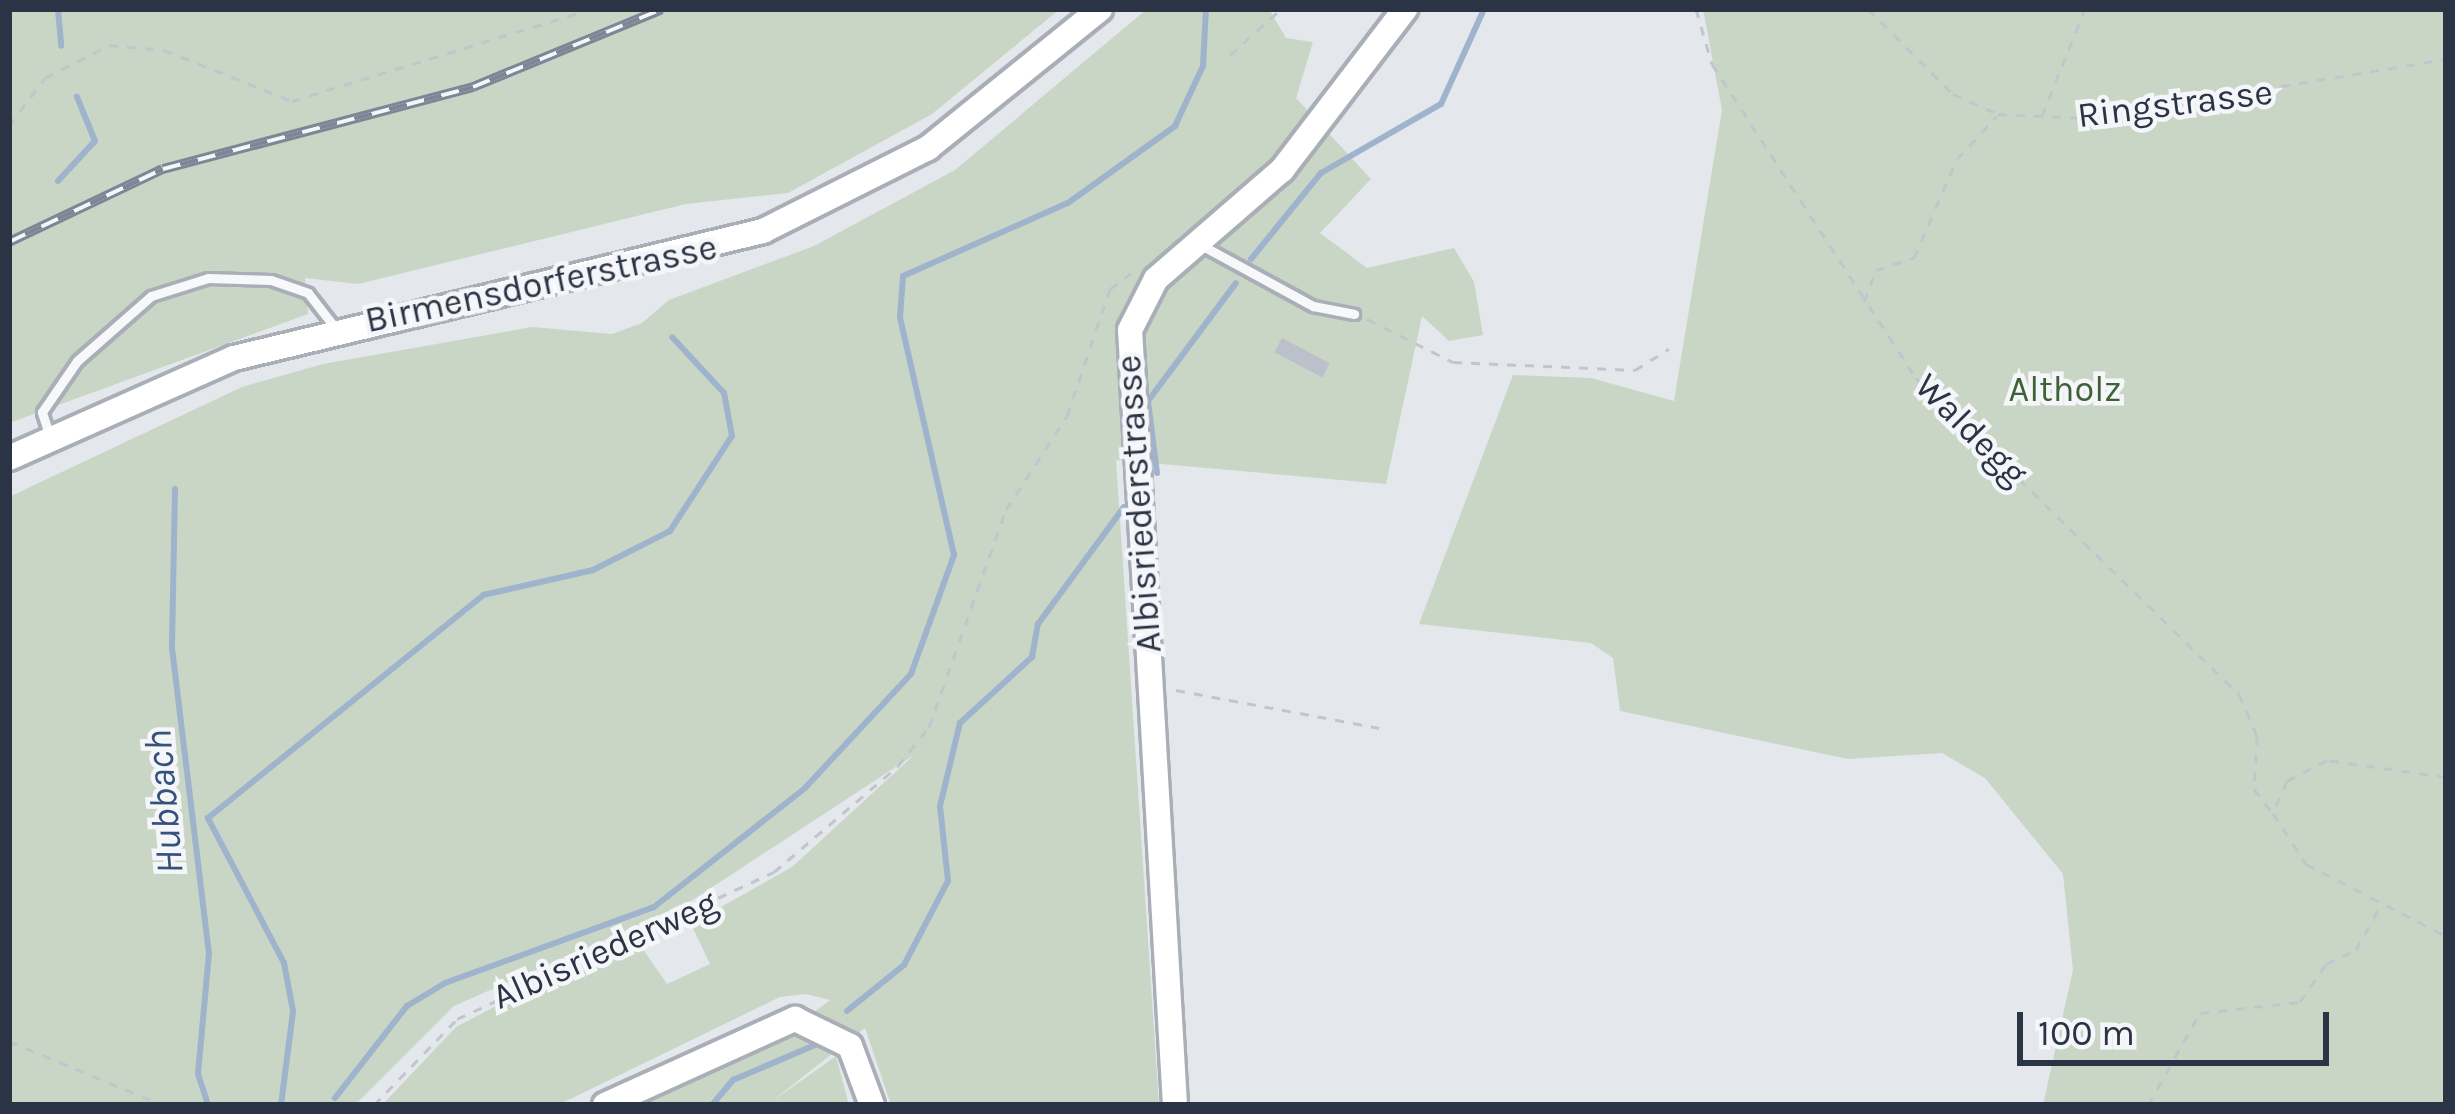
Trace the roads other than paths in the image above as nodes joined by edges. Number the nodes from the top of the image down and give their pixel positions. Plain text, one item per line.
1 (1100, 9) edge
2 (1405, 9) edge
3 (1196, 241) junction
4 (1354, 314) road end
5 (337, 329) junction
6 (49, 434) junction
7 (9, 458) edge
8 (605, 1105) edge
9 (872, 1105) edge
10 (1175, 1105) edge

1 - 5 main road, Birmensdorferstrasse
2 - 3 main road, Albisriederstrasse
3 - 4 lane
3 - 10 main road, Albisriederstrasse
5 - 6 main road, Birmensdorferstrasse
5 - 6 lane
6 - 7 main road, Birmensdorferstrasse
8 - 9 main road

